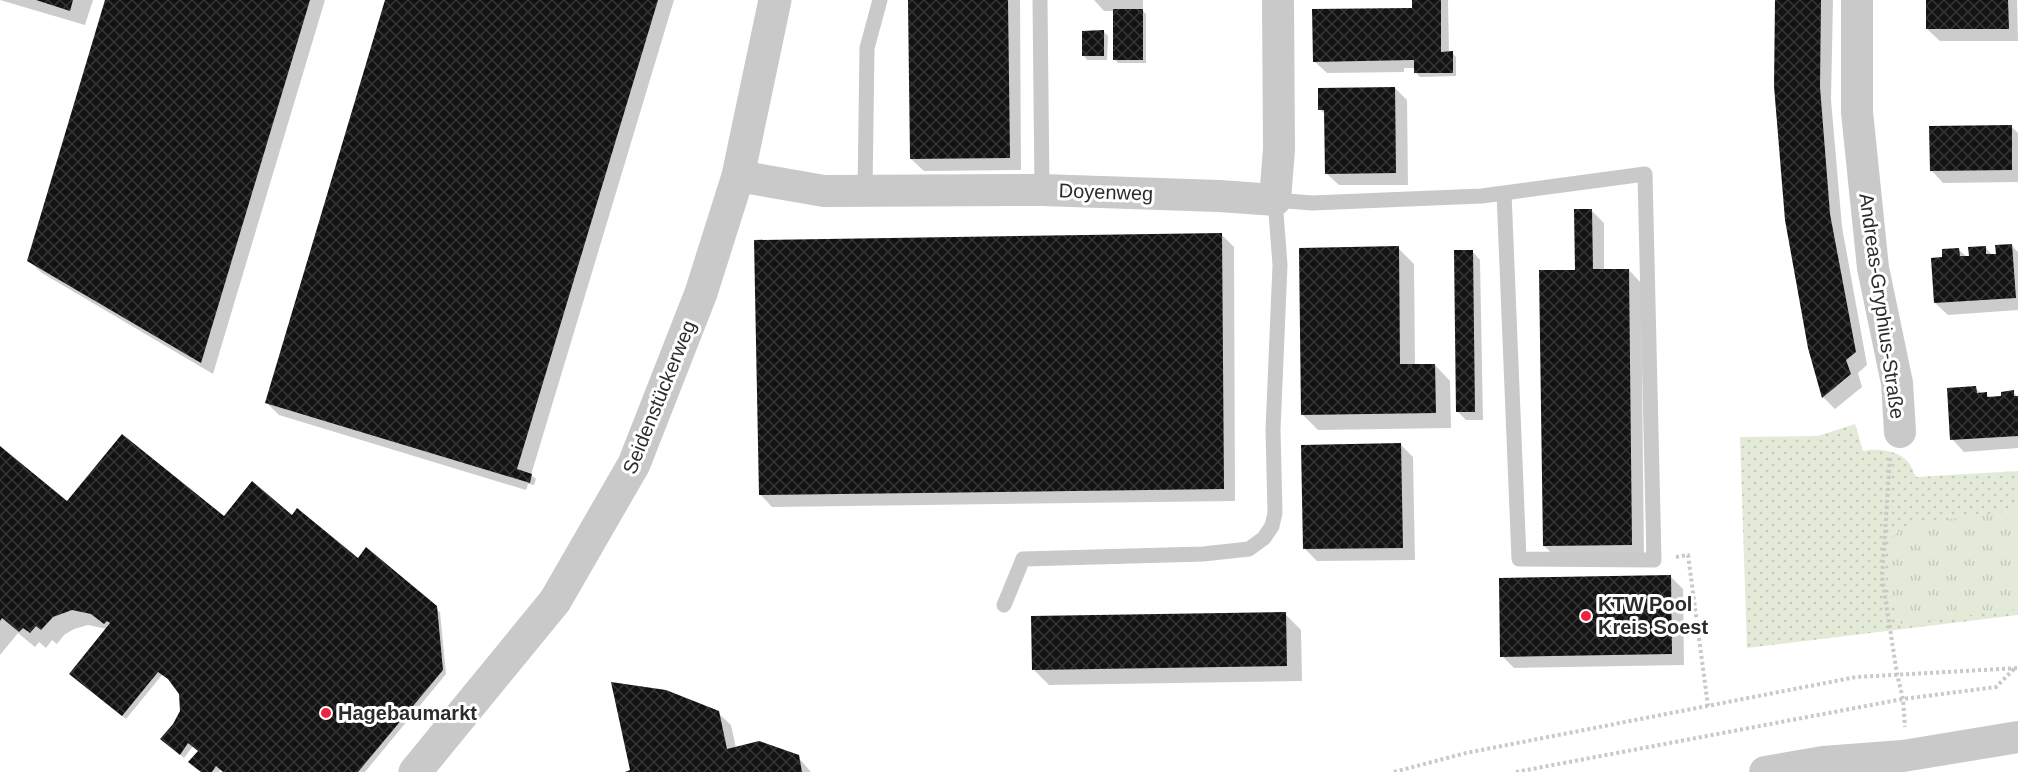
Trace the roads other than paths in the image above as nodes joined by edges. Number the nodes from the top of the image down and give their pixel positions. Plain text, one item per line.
1 (775, 0) edge
2 (880, 0) edge
3 (1040, 0) edge
4 (1278, 0) edge
5 (1857, 0) edge
6 (738, 176) junction
7 (1042, 190) junction
8 (865, 191) junction
9 (1504, 193) junction
10 (1275, 200) junction
11 (1900, 432) road end
12 (1004, 605) dead end
13 (2018, 737) edge
14 (1904, 764) edge
15 (415, 772) edge
16 (1765, 772) edge

1 - 6 street, Seidenstückerweg
2 - 8 lane
3 - 7 lane
4 - 10 street
5 - 11 street, Andreas-Gryphius-Straße
6 - 8 street, Doyenweg
6 - 15 street, Seidenstückerweg
7 - 8 street, Doyenweg
7 - 10 street, Doyenweg
9 - 9 lane
9 - 10 lane
10 - 12 lane
13 - 14 street
14 - 16 street

